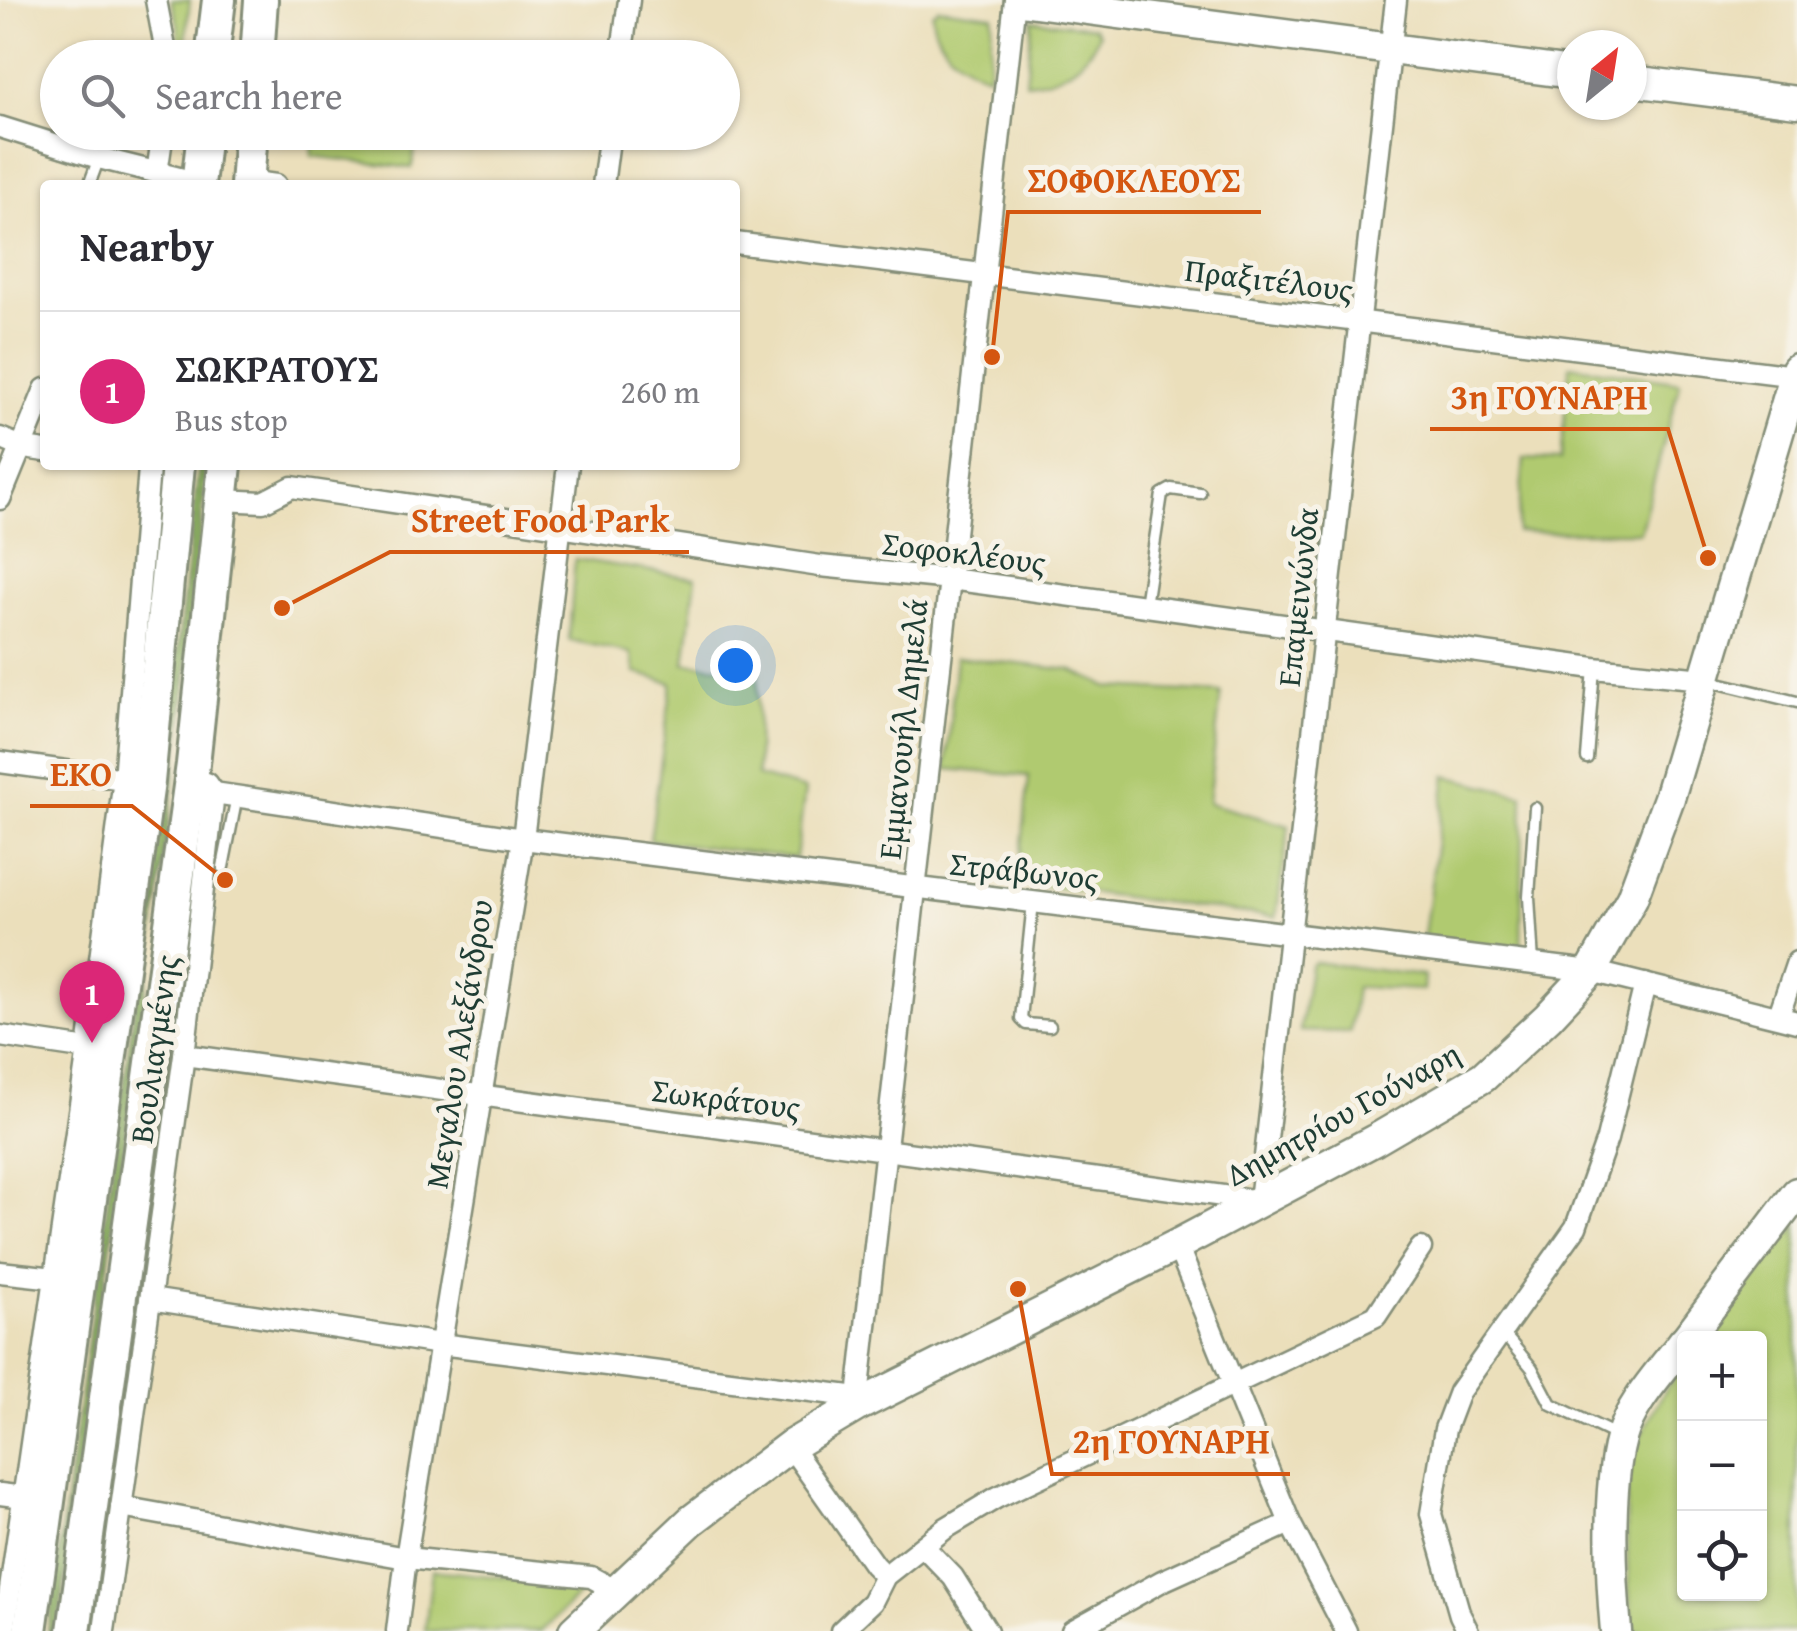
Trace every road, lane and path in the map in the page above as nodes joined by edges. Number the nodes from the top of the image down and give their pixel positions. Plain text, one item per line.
1 (156, 0) edge
2 (219, 0) edge
3 (261, 0) edge
4 (628, 0) edge
5 (1017, 0) edge
6 (1396, 0) edge
7 (164, 40) edge
8 (214, 40) edge
9 (258, 40) edge
10 (623, 40) edge
11 (1391, 49) junction
12 (1557, 71) edge
13 (1647, 83) edge
14 (1797, 102) edge
15 (0, 127) edge
16 (40, 140) edge
17 (73, 150) edge
18 (160, 150) edge
19 (202, 150) edge
20 (253, 150) edge
21 (608, 150) edge
22 (99, 158) junction
23 (157, 173) junction
24 (91, 180) edge
25 (183, 180) edge
26 (198, 180) edge
27 (256, 180) edge
28 (604, 180) edge
29 (740, 244) edge
30 (984, 274) junction
31 (1360, 322) junction
32 (1796, 373) edge
33 (40, 403) edge
34 (0, 438) edge
35 (24, 448) junction
36 (40, 450) edge
37 (158, 470) edge
38 (158, 470) edge
39 (225, 470) edge
40 (567, 470) edge
41 (1200, 493) dead end
42 (0, 498) edge
43 (222, 500) junction
44 (560, 528) junction
45 (950, 579) junction
46 (1145, 606) junction
47 (1324, 631) junction
48 (1594, 668) junction
49 (1703, 679) junction
50 (1797, 702) edge
51 (1587, 758) dead end
52 (0, 762) edge
53 (192, 764) junction
54 (124, 779) junction
55 (214, 793) junction
56 (237, 796) junction
57 (1535, 808) dead end
58 (523, 839) junction
59 (218, 847) junction
60 (223, 867) dead end
61 (915, 889) junction
62 (1033, 902) junction
63 (196, 928) junction
64 (1290, 932) junction
65 (167, 960) junction
66 (1797, 962) edge
67 (1533, 963) junction
68 (1590, 971) junction
69 (1645, 984) junction
70 (1788, 1018) edge
71 (1050, 1026) dead end
72 (0, 1036) edge
73 (88, 1048) junction
74 (184, 1055) junction
75 (482, 1097) junction
76 (886, 1150) junction
77 (1797, 1193) edge
78 (1260, 1202) junction
79 (1177, 1245) junction
80 (1421, 1248) dead end
81 (0, 1272) edge
82 (55, 1278) junction
83 (150, 1299) junction
84 (1693, 1331) edge
85 (1502, 1332) junction
86 (440, 1344) junction
87 (1677, 1352) edge
88 (1232, 1383) junction
89 (858, 1401) junction
90 (1621, 1437) junction
91 (790, 1446) junction
92 (0, 1494) edge
93 (24, 1497) junction
94 (121, 1507) junction
95 (1290, 1523) junction
96 (924, 1547) junction
97 (406, 1558) junction
98 (885, 1576) junction
99 (615, 1590) junction
100 (4, 1631) edge
101 (30, 1631) edge
102 (74, 1631) edge
103 (104, 1631) edge
104 (397, 1631) edge
105 (574, 1631) edge
106 (842, 1631) edge
107 (986, 1631) edge
108 (1072, 1631) edge
109 (1346, 1631) edge
110 (1468, 1631) edge
111 (1616, 1631) edge

1 - 7 street
2 - 8 main road
3 - 9 main road
4 - 10 street
5 - 11 main road
5 - 30 street, Εμμανουήλ Δημελά
6 - 11 street, Επαμεινώνδα
11 - 12 main road
11 - 31 street, Επαμεινώνδα
13 - 14 main road
15 - 16 street
17 - 22 street
18 - 23 street
19 - 26 main road
20 - 27 main road
21 - 28 street
22 - 23 street
22 - 24 lane
23 - 25 street
29 - 30 street, Πραξιτέλους
30 - 31 street, Πραξιτέλους
30 - 45 street, Εμμανουήλ Δημελά
31 - 32 street, Πραξιτέλους
31 - 47 street, Επαμεινώνδα
32 - 49 main road, Δημητρίου Γούναρη
33 - 35 street
34 - 35 street
35 - 36 street
35 - 42 street
37 - 54 street
38 - 101 main road, Βουλιαγμένης
39 - 43 main road, Βουλιαγμένης
40 - 44 street, Μεγαλου Αλεξάνδρου
41 - 46 lane
43 - 44 street, Σοφοκλέους
43 - 53 main road, Βουλιαγμένης
44 - 45 street, Σοφοκλέους
44 - 58 street, Μεγαλου Αλεξάνδρου
45 - 46 street, Σοφοκλέους
45 - 61 street, Εμμανουήλ Δημελά
46 - 47 street, Σοφοκλέους
47 - 48 street, Σοφοκλέους
47 - 64 street, Επαμεινώνδα
48 - 49 street, Σοφοκλέους
48 - 51 lane
49 - 50 lane
49 - 68 main road, Δημητρίου Γούναρη
52 - 54 street
53 - 55 street
53 - 65 main road, Βουλιαγμένης
54 - 73 street
55 - 56 street, Στράβωνος
55 - 59 street
56 - 58 street, Στράβωνος
56 - 59 lane
57 - 67 lane
58 - 61 street, Στράβωνος
58 - 75 street, Μεγαλου Αλεξάνδρου
59 - 60 lane
59 - 63 street
61 - 62 street, Στράβωνος
61 - 76 street, Εμμανουήλ Δημελά
62 - 64 street, Στράβωνος
62 - 71 lane
63 - 65 main road
63 - 74 street
64 - 67 street, Στράβωνος
64 - 78 street, Επαμεινώνδα
65 - 102 main road, Βουλιαγμένης
66 - 70 street
67 - 68 street, Στράβωνος
68 - 69 street, Στράβωνος
68 - 78 main road, Δημητρίου Γούναρη
69 - 70 street, Στράβωνος
69 - 85 street
72 - 73 street
73 - 82 street
74 - 75 street, Σωκράτους
74 - 83 street
75 - 76 street, Σωκράτους
75 - 86 street, Μεγαλου Αλεξάνδρου
76 - 78 street, Σωκράτους
76 - 89 street, Εμμανουήλ Δημελά
77 - 84 main road
78 - 79 main road, Δημητρίου Γούναρη
79 - 88 street
79 - 89 main road, Δημητρίου Γούναρη
80 - 88 street
81 - 82 street
82 - 93 street
83 - 86 street
83 - 94 street
85 - 90 lane
85 - 110 street
86 - 89 street
86 - 97 street, Μεγαλου Αλεξάνδρου
87 - 90 main road
88 - 95 street
88 - 96 street
89 - 91 main road, Δημητρίου Γούναρη
90 - 111 main road
91 - 98 street
91 - 99 main road, Δημητρίου Γούναρη
92 - 93 street
93 - 100 street
94 - 97 street
94 - 103 street
95 - 108 street
95 - 109 street
96 - 98 street
96 - 107 street
97 - 99 street
97 - 104 street, Μεγαλου Αλεξάνδρου
98 - 106 street
99 - 105 main road, Δημητρίου Γούναρη

